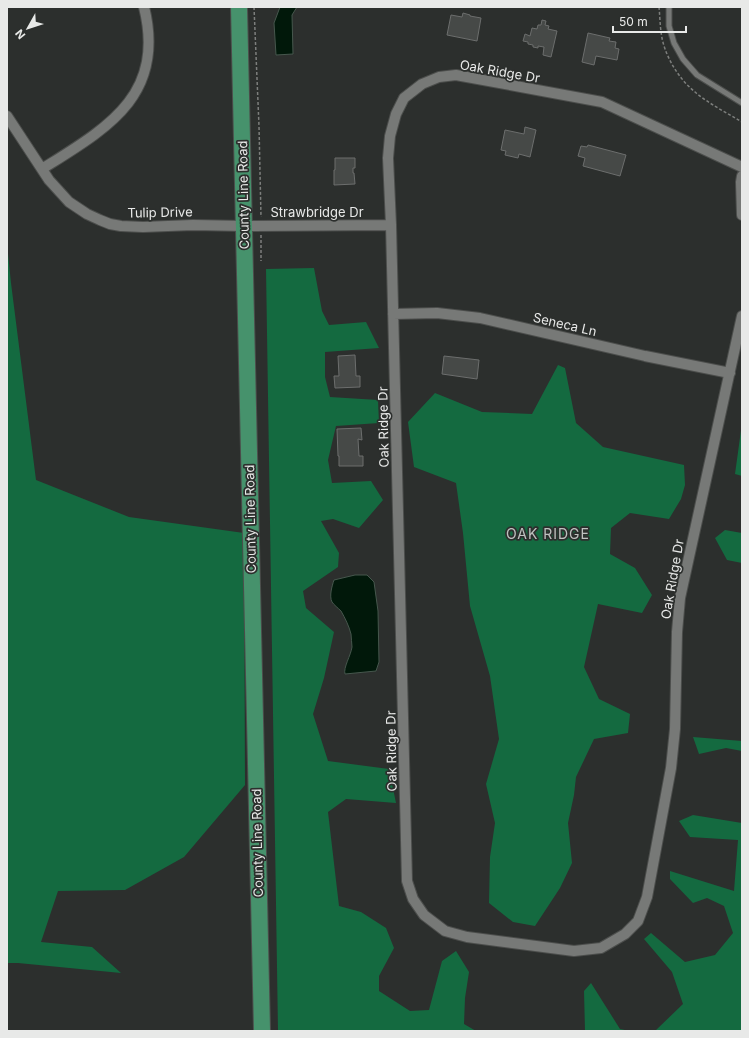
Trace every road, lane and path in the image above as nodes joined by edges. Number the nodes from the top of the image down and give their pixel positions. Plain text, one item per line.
1 (144, 7) edge
2 (239, 7) edge
3 (254, 7) edge
4 (669, 7) edge
5 (742, 103) edge
6 (7, 116) edge
7 (742, 167) edge
8 (42, 168) junction
9 (742, 176) edge
10 (742, 215) edge
11 (261, 225) junction
12 (391, 225) junction
13 (244, 226) junction
14 (261, 261) dead end
15 (393, 314) junction
16 (742, 316) edge
17 (730, 373) junction
18 (262, 1031) edge

1 - 8 street
2 - 13 main road, County Line Road
3 - 11 path
4 - 5 lane
6 - 8 street, Tulip Drive
7 - 12 street, Oak Ridge Dr
8 - 13 street, Tulip Drive
9 - 10 street
11 - 12 street, Strawbridge Dr
11 - 13 street, Strawbridge Dr
11 - 14 path
12 - 15 street, Oak Ridge Dr
13 - 18 main road, County Line Road
15 - 17 street, Seneca Ln
15 - 17 street, Oak Ridge Dr
16 - 17 street, Oak Ridge Dr

